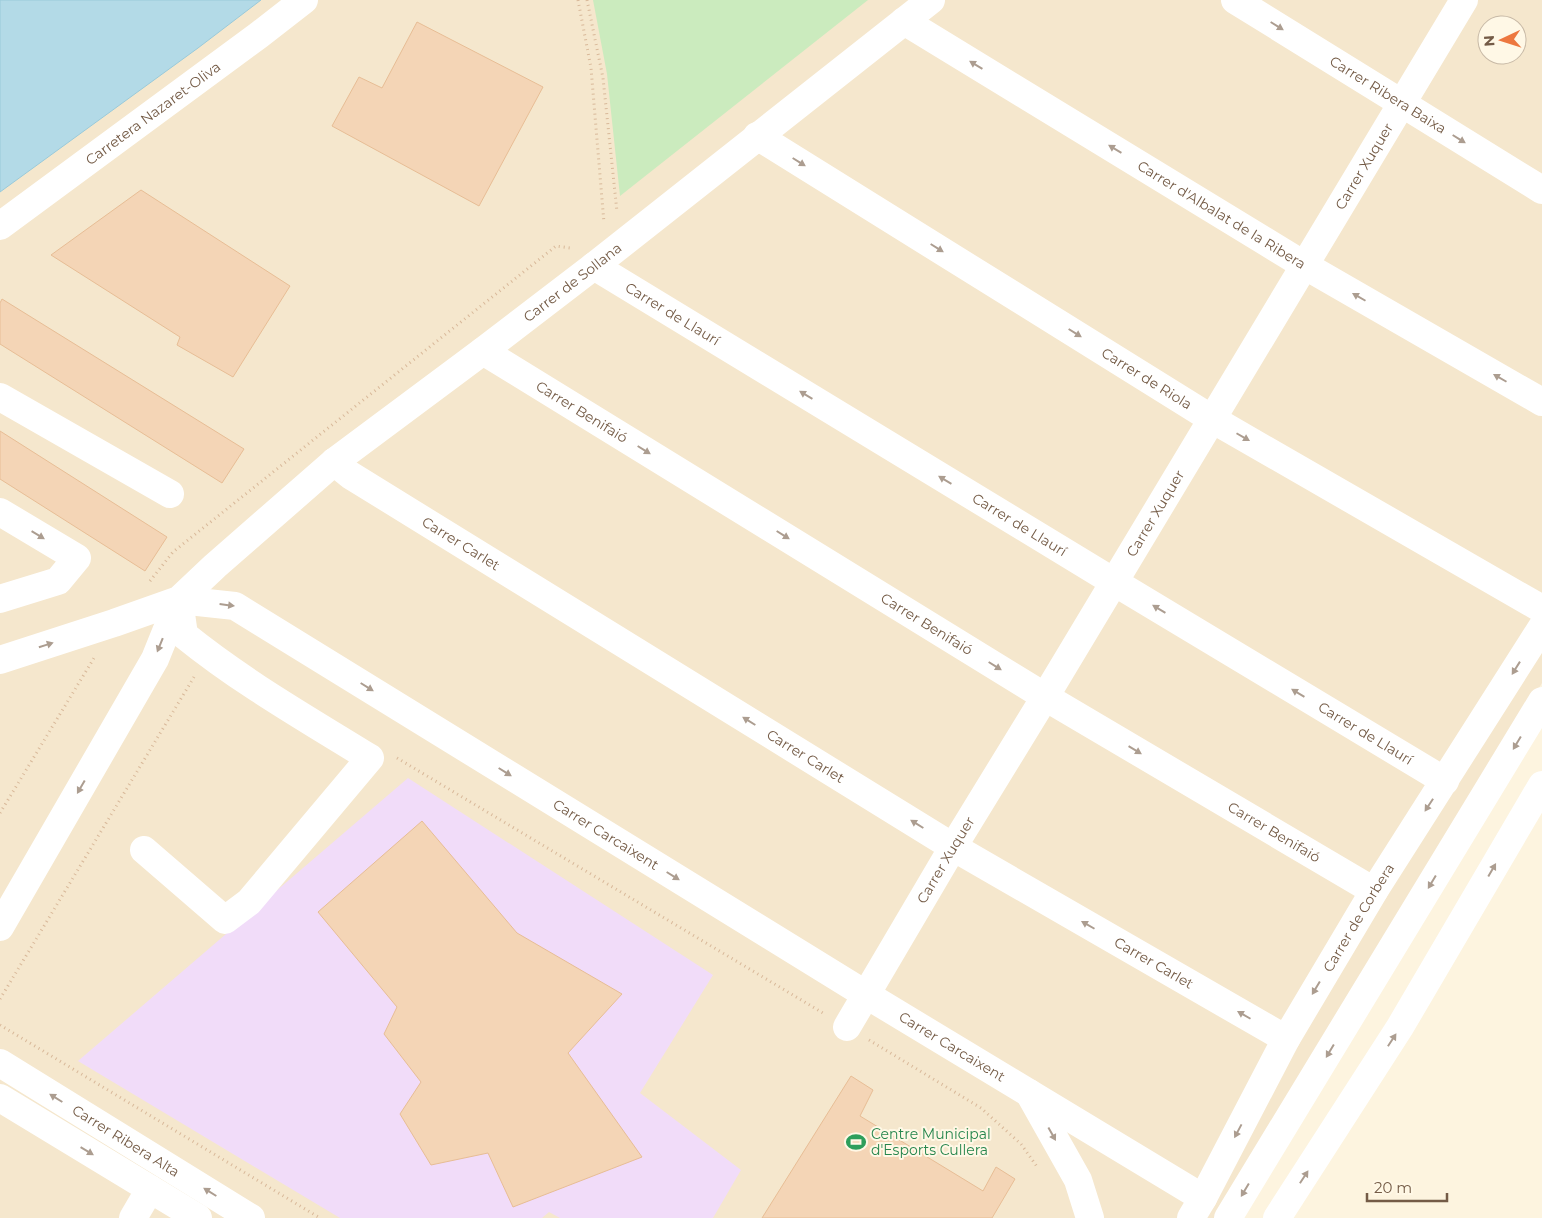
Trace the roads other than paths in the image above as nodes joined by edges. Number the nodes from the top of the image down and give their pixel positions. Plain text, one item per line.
1 (304, 0) edge
2 (931, 0) edge
3 (1235, 0) edge
4 (1464, 0) edge
5 (904, 21) junction
6 (1402, 103) junction
7 (758, 136) junction
8 (1542, 190) edge
9 (0, 226) edge
10 (1304, 265) junction
11 (594, 266) junction
12 (483, 351) junction
13 (0, 397) edge
14 (1542, 402) edge
15 (1212, 419) junction
16 (334, 462) junction
17 (170, 494) dead end
18 (0, 512) edge
19 (0, 575) edge
20 (1114, 582) junction
21 (13, 595) edge
22 (178, 600) junction
23 (1542, 609) edge
24 (1542, 627) edge
25 (0, 660) edge
26 (1045, 697) junction
27 (1542, 702) edge
28 (1445, 781) junction
29 (1542, 785) edge
30 (953, 846) junction
31 (144, 850) dead end
32 (1374, 892) junction
33 (0, 927) edge
34 (865, 994) junction
35 (847, 1027) road end
36 (1286, 1039) junction
37 (0, 1063) edge
38 (1028, 1092) junction
39 (0, 1098) edge
40 (150, 1189) junction
41 (1197, 1208) edge
42 (133, 1218) edge
43 (198, 1218) edge
44 (251, 1218) edge
45 (1090, 1218) edge
46 (1228, 1218) edge
47 (1278, 1218) edge

1 - 9 street, Carretera Nazaret-Oliva
2 - 5 street, Carrer de Sollana
3 -> 6 street, Carrer Ribera Baixa
4 - 6 street, Carrer Xuquer
5 - 7 street, Carrer de Sollana
10 -> 5 street, Carrer d'Albalat de la Ribera
6 -> 8 street, Carrer Ribera Baixa
6 - 10 street, Carrer Xuquer
7 - 11 street, Carrer de Sollana
7 -> 15 street, Carrer de Riola
14 -> 10 street, Carrer d'Albalat de la Ribera
10 - 15 street, Carrer Xuquer
11 - 12 street, Carrer de Sollana
20 -> 11 street, Carrer de Llaurí
12 - 16 street, Carrer de Sollana
12 -> 26 street, Carrer Benifaió
13 - 17 street
15 - 20 street, Carrer Xuquer
15 -> 23 street, Carrer de Riola
16 - 22 street, Carrer de Sollana
30 -> 16 street, Carrer Carlet
18 -> 21 street
19 - 21 street
20 - 26 street, Carrer Xuquer
28 -> 20 street, Carrer de Llaurí
25 -> 22 street
22 - 31 street
22 -> 33 street
22 -> 34 street, Carrer Carcaixent
24 -> 28 street, Carrer de Corbera
26 - 30 street, Carrer Xuquer
26 -> 32 street, Carrer Benifaió
27 -> 46 street
28 -> 32 street, Carrer de Corbera
47 -> 29 street
30 - 34 street, Carrer Xuquer
36 -> 30 street, Carrer Carlet
32 -> 36 street, Carrer de Corbera
34 - 35 street, Carrer Xuquer
34 - 38 street, Carrer Carcaixent
36 -> 41 street, Carrer de Corbera
44 -> 37 street, Carrer Ribera Alta
38 - 41 street, Carrer Carcaixent
38 -> 45 street, Carrer Carcaixent
39 -> 40 street, Carrer Ribera Alta
40 - 42 street
40 - 43 street, Carrer Ribera Alta

